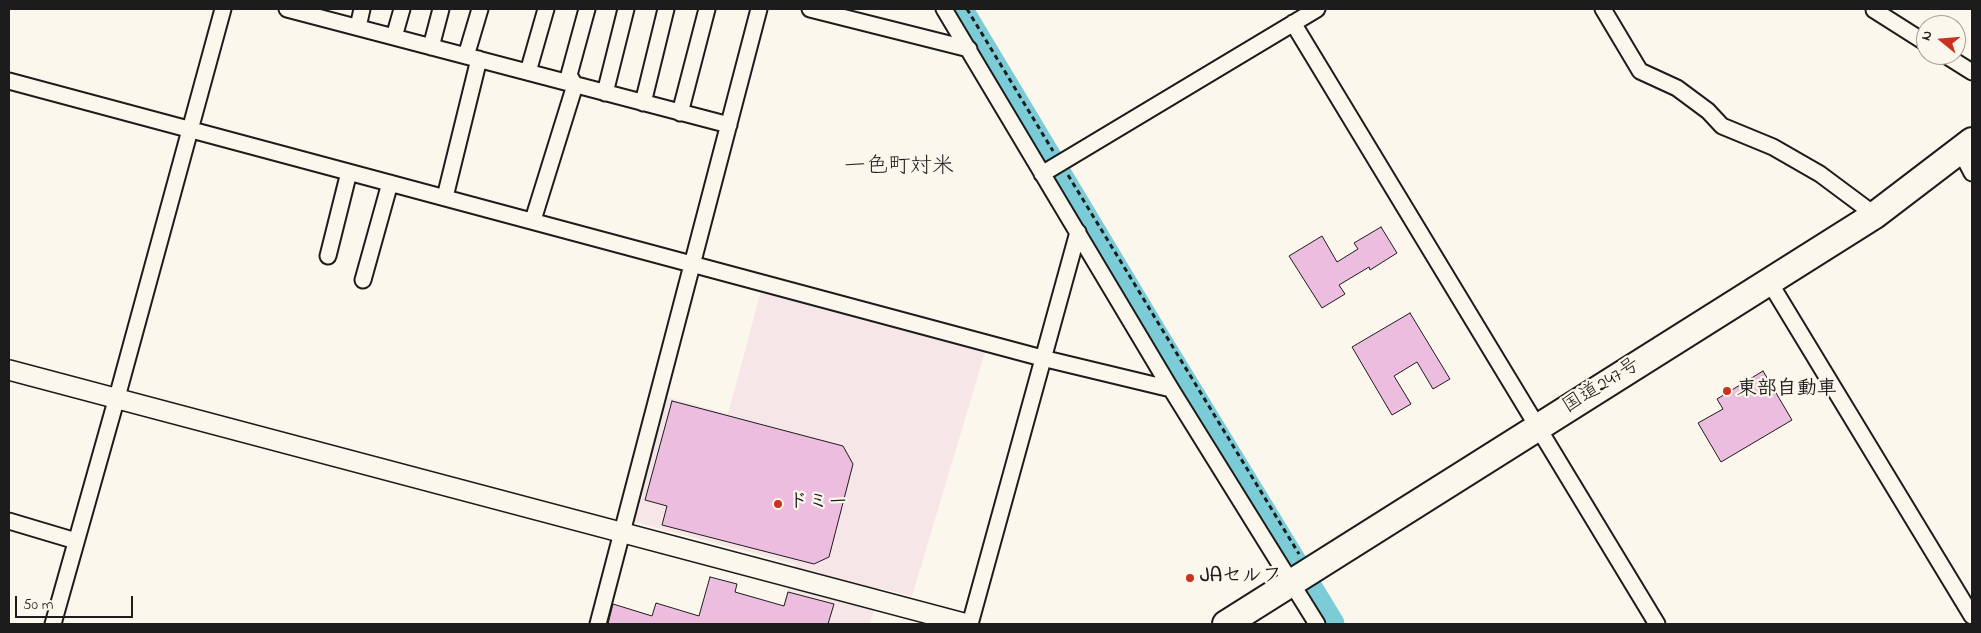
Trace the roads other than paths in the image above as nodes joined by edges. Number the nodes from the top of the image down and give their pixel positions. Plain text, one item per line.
1 (223, 9) edge
2 (288, 9) edge
3 (362, 9) edge
4 (402, 9) edge
5 (441, 9) edge
6 (480, 9) edge
7 (546, 9) edge
8 (587, 9) edge
9 (626, 9) edge
10 (666, 9) edge
11 (707, 9) edge
12 (759, 9) edge
13 (810, 9) edge
14 (944, 9) edge
15 (1317, 9) edge
16 (1603, 9) edge
17 (1875, 9) edge
18 (320, 13) edge
19 (1293, 23) junction
20 (358, 27) junction
21 (394, 37) junction
22 (1916, 37) edge
23 (431, 47) junction
24 (969, 49) junction
25 (472, 58) junction
26 (1961, 65) edge
27 (528, 72) junction
28 (1972, 72) edge
29 (9, 81) edge
30 (575, 85) junction
31 (605, 93) junction
32 (643, 103) junction
33 (680, 112) junction
34 (729, 125) junction
35 (190, 129) junction
36 (1968, 155) edge
37 (349, 172) junction
38 (1042, 174) junction
39 (390, 182) junction
40 (445, 197) junction
41 (1875, 215) junction
42 (533, 220) junction
43 (1078, 232) junction
44 (328, 256) dead end
45 (693, 263) junction
46 (363, 280) dead end
47 (1770, 282) junction
48 (1042, 358) junction
49 (9, 370) edge
50 (1171, 390) junction
51 (116, 398) junction
52 (1536, 428) junction
53 (9, 521) edge
54 (623, 534) junction
55 (76, 540) junction
56 (1301, 577) junction
57 (1972, 616) edge
58 (53, 624) edge
59 (598, 624) edge
60 (968, 624) edge
61 (1226, 624) edge
62 (1317, 624) edge
63 (1657, 624) edge

1 - 35 street
2 - 18 street
3 - 20 street
4 - 21 street
5 - 23 street
6 - 25 street
7 - 27 street
8 - 30 street
9 - 31 street
10 - 32 street
11 - 33 street
12 - 34 street
13 - 24 street
14 - 24 street
15 - 19 street
16 - 41 street
17 - 22 street
18 - 20 street
19 - 38 street
19 - 52 street
20 - 21 street
21 - 23 street
23 - 25 street
24 - 38 street
25 - 27 street
25 - 40 street
26 - 28 street
27 - 30 street
29 - 35 street
30 - 31 street
30 - 42 street
31 - 32 street
32 - 33 street
33 - 34 street
34 - 45 street
35 - 37 street
35 - 51 street
36 - 41 highway, 国道247号
37 - 39 street
37 - 44 street
38 - 43 street
39 - 40 street
39 - 46 street
40 - 42 street
41 - 47 highway, 国道247号
42 - 45 street
43 - 48 street
43 - 50 street
45 - 48 street
45 - 54 street
47 - 52 highway, 国道247号
47 - 57 street
48 - 50 street
48 - 60 street
49 - 51 street
50 - 56 street
51 - 54 street
51 - 55 street
52 - 56 highway, 国道247号
52 - 63 street
53 - 55 street
54 - 59 street
54 - 60 street
55 - 58 street
56 - 61 highway, 国道247号
56 - 62 street

